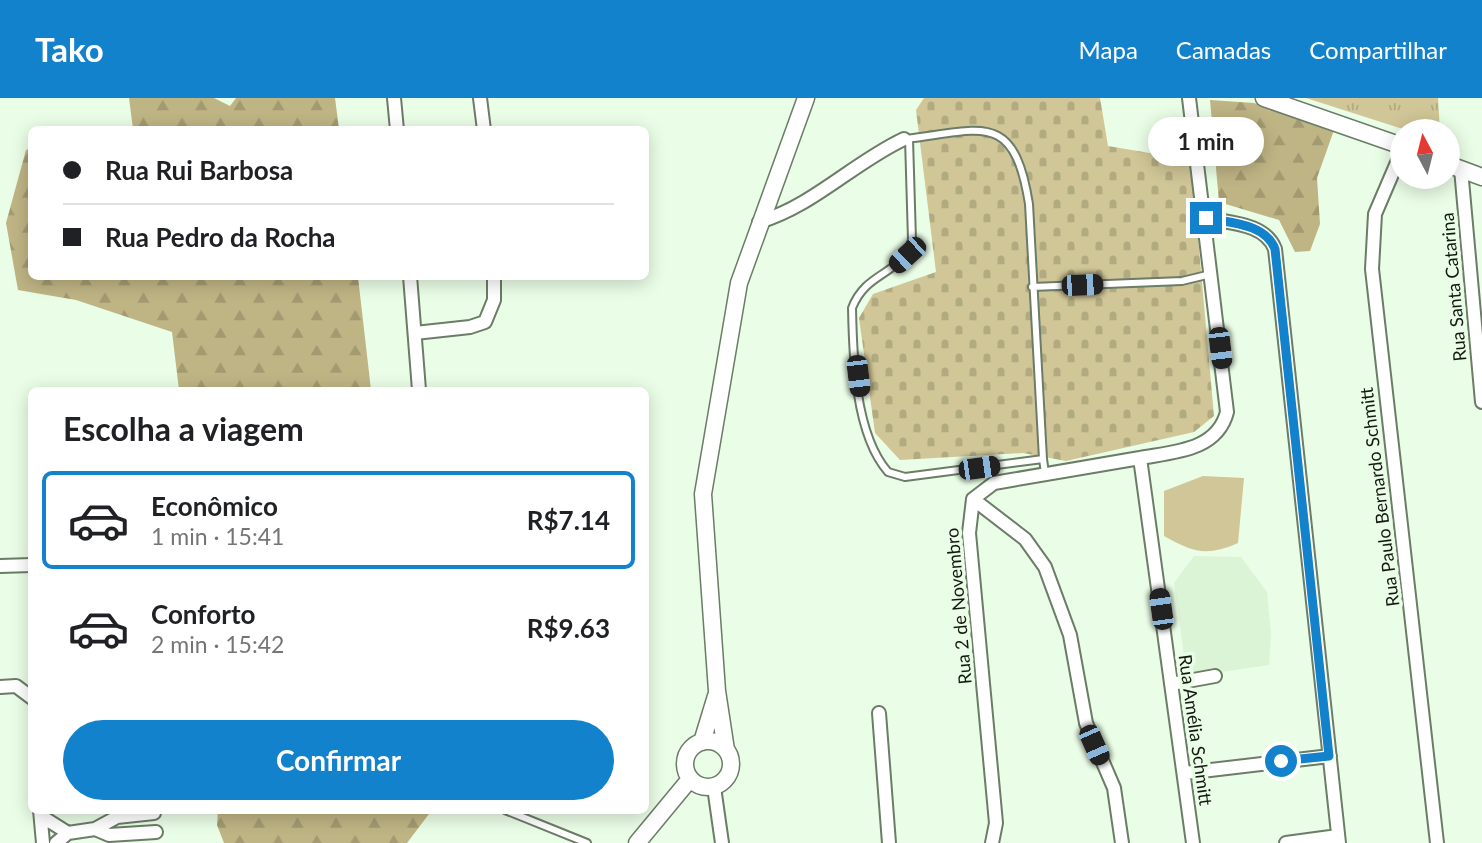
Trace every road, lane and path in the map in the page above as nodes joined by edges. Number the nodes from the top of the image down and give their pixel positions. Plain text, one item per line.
1 (394, 98) edge
2 (480, 98) edge
3 (806, 98) edge
4 (1189, 98) edge
5 (1264, 98) edge
6 (397, 126) edge
7 (484, 126) edge
8 (907, 139) junction
9 (1390, 145) edge
10 (1460, 168) edge
11 (1482, 177) edge
12 (1390, 178) edge
13 (1457, 189) edge
14 (1206, 218) junction
15 (758, 222) junction
16 (1212, 274) junction
17 (410, 280) edge
18 (494, 280) edge
19 (1032, 287) junction
20 (415, 332) junction
21 (419, 387) edge
22 (1482, 402) edge
23 (1140, 458) junction
24 (1043, 459) junction
25 (1045, 473) junction
26 (973, 499) junction
27 (28, 565) edge
28 (0, 566) edge
29 (1215, 676) dead end
30 (1171, 684) junction
31 (0, 687) edge
32 (717, 691) junction
33 (28, 694) edge
34 (879, 713) dead end
35 (702, 742) junction
36 (726, 750) junction
37 (1329, 756) junction
38 (1185, 773) junction
39 (690, 779) junction
40 (713, 786) junction
41 (41, 814) edge
42 (42, 814) edge
43 (136, 814) edge
44 (154, 814) edge
45 (515, 814) edge
46 (95, 829) junction
47 (68, 833) junction
48 (156, 837) edge
49 (1339, 839) edge
50 (43, 843) edge
51 (56, 843) edge
52 (587, 843) edge
53 (637, 843) edge
54 (722, 843) edge
55 (889, 843) edge
56 (992, 843) edge
57 (1122, 843) edge
58 (1193, 843) edge
59 (1286, 843) edge
60 (1437, 843) edge

1 - 6 street
2 - 7 street
3 - 15 street
4 - 14 street
5 - 9 street
8 - 15 street
8 - 19 lane
8 - 24 lane
10 - 11 street
12 - 60 street, Rua Paulo Bernardo Schmitt
13 - 22 street, Rua Santa Catarina
14 - 16 street
14 - 37 street
15 - 32 street
16 - 19 lane
16 - 23 street
17 - 20 street
18 - 20 street
19 - 24 lane
20 - 21 street
23 - 25 street
23 - 30 street, Rua Amélia Schmitt
24 - 25 lane
25 - 26 street
26 - 56 street, Rua 2 de Novembro
26 - 57 street
27 - 28 street
29 - 30 street
30 - 38 street, Rua Amélia Schmitt
31 - 33 street
32 - 35 street
32 - 36 street
34 - 55 street
35 - 36 street
35 - 39 street
36 - 40 street
37 - 38 street
37 - 49 street
38 - 58 street, Rua Amélia Schmitt
39 - 40 street
39 - 53 street
40 - 54 street
41 - 50 street
42 - 47 street
43 - 46 street
44 - 48 street
45 - 52 lane
46 - 47 street
46 - 48 street
47 - 51 street
49 - 59 street

